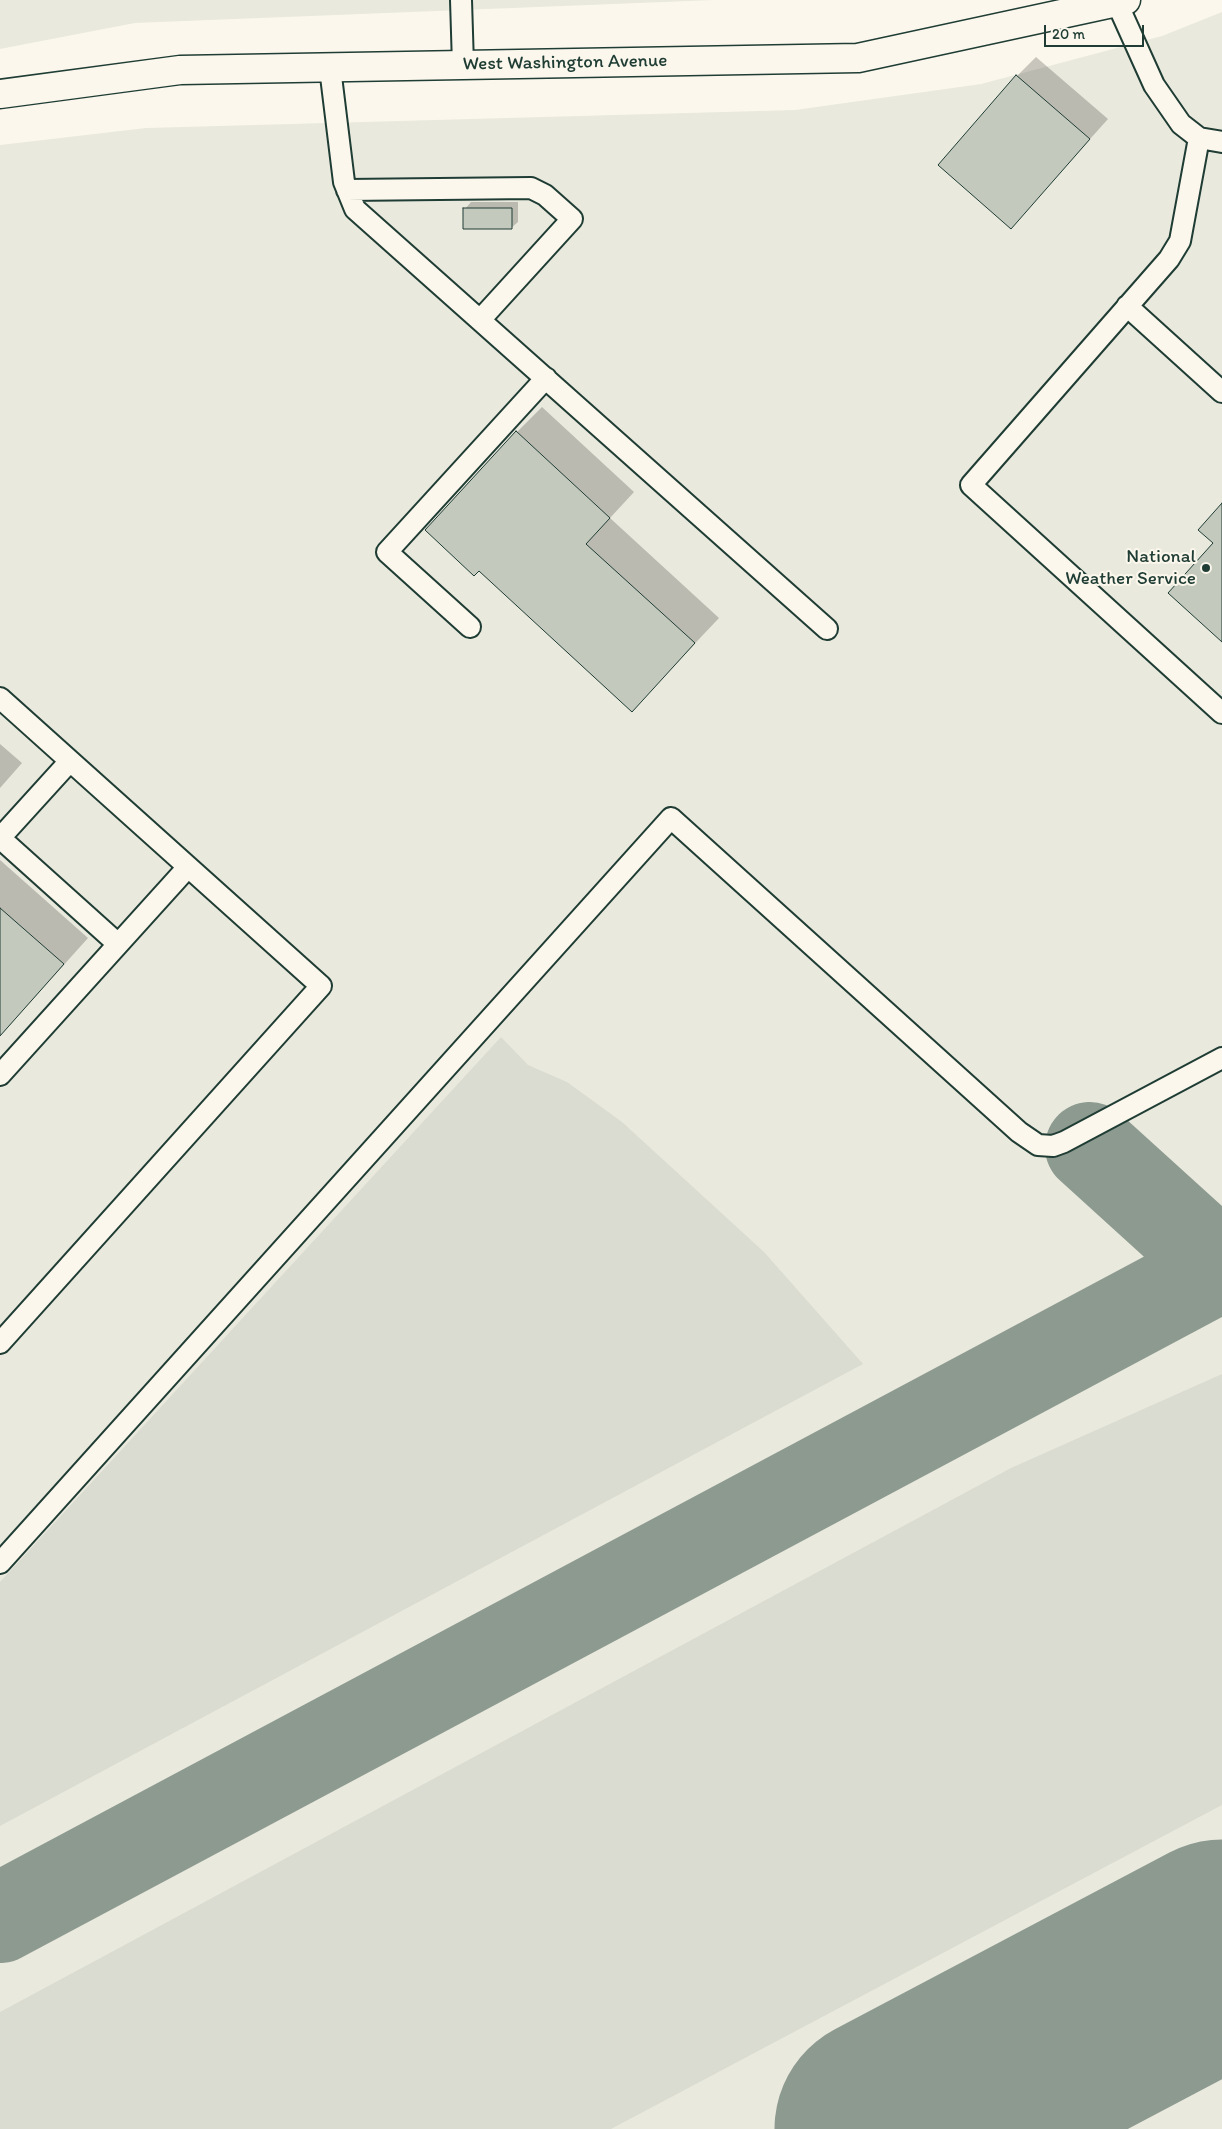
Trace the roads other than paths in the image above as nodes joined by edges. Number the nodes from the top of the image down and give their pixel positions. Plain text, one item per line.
1 (461, 0) edge
2 (1122, 1) edge
3 (463, 65) junction
4 (330, 68) junction
5 (0, 94) edge
6 (1199, 138) junction
7 (1222, 142) edge
8 (347, 190) junction
9 (1127, 306) junction
10 (480, 320) junction
11 (546, 378) junction
12 (1222, 392) edge
13 (470, 627) dead end
14 (827, 629) dead end
15 (0, 698) edge
16 (1222, 713) edge
17 (70, 761) junction
18 (188, 866) junction
19 (118, 944) junction
20 (1222, 1058) edge
21 (0, 1075) edge
22 (0, 1343) edge
23 (0, 1562) edge

1 - 3 lane
2 - 3 main road, West Washington Avenue
2 - 6 lane
3 - 4 main road, West Washington Avenue
4 - 5 main road, West Washington Avenue
4 - 8 lane
6 - 7 lane
6 - 9 lane
8 - 10 lane
8 - 10 lane
9 - 12 lane
9 - 16 lane
10 - 11 lane
11 - 13 lane
11 - 14 lane
15 - 17 lane
17 - 18 lane
17 - 19 lane
18 - 19 lane
18 - 22 lane
19 - 21 lane
20 - 23 lane

